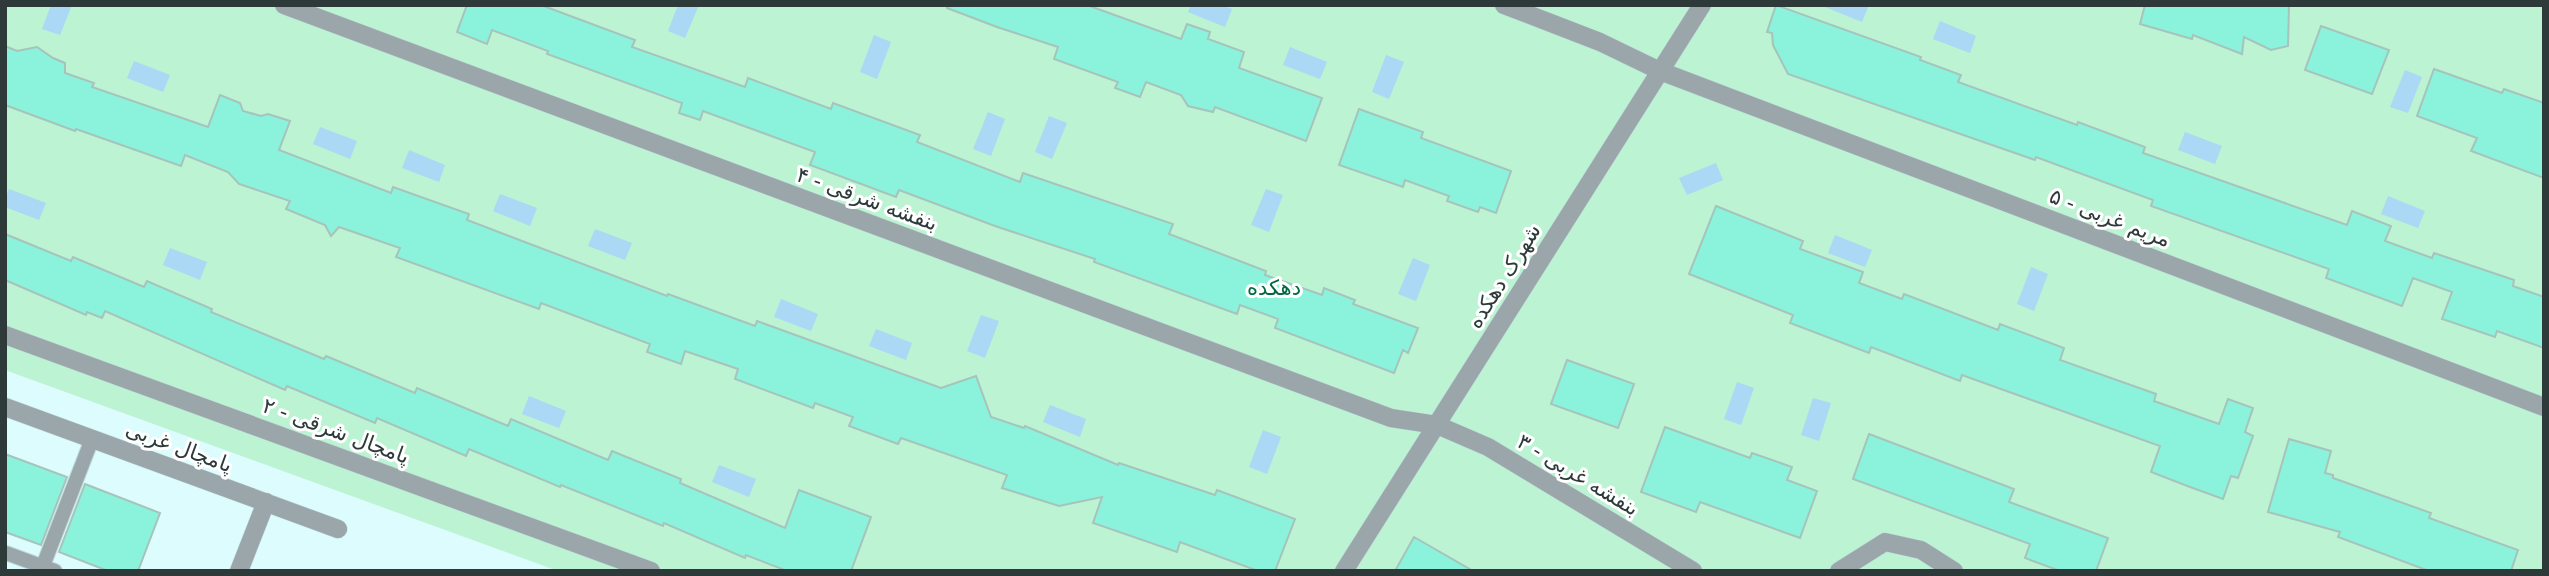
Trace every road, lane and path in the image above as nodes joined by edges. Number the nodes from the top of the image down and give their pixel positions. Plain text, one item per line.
1 (284, 5) edge
2 (1504, 5) edge
3 (1702, 5) edge
4 (1660, 71) junction
5 (5, 335) edge
6 (5, 407) edge
7 (2544, 407) edge
8 (1437, 425) junction
9 (92, 439) junction
10 (265, 502) junction
11 (338, 528) dead end
12 (6, 553) edge
13 (46, 569) edge
14 (239, 571) edge
15 (651, 571) edge
16 (1344, 571) edge
17 (1693, 571) edge
18 (1839, 571) edge
19 (1954, 571) edge

1 - 8 street, بنفشه شرقی - ۴
2 - 4 street, مریم غربی - ۵
3 - 4 street, شهرک دهکده
4 - 7 street, مریم غربی - ۵
4 - 8 street, شهرک دهکده
5 - 15 street, پامچال شرقی - ۲
6 - 9 street, پامچال غربی
8 - 16 street, شهرک دهکده
8 - 17 street, بنفشه غربی - ۳
9 - 10 street, پامچال غربی
9 - 13 lane
10 - 11 street, پامچال غربی
10 - 14 street
12 - 13 lane
18 - 19 street

